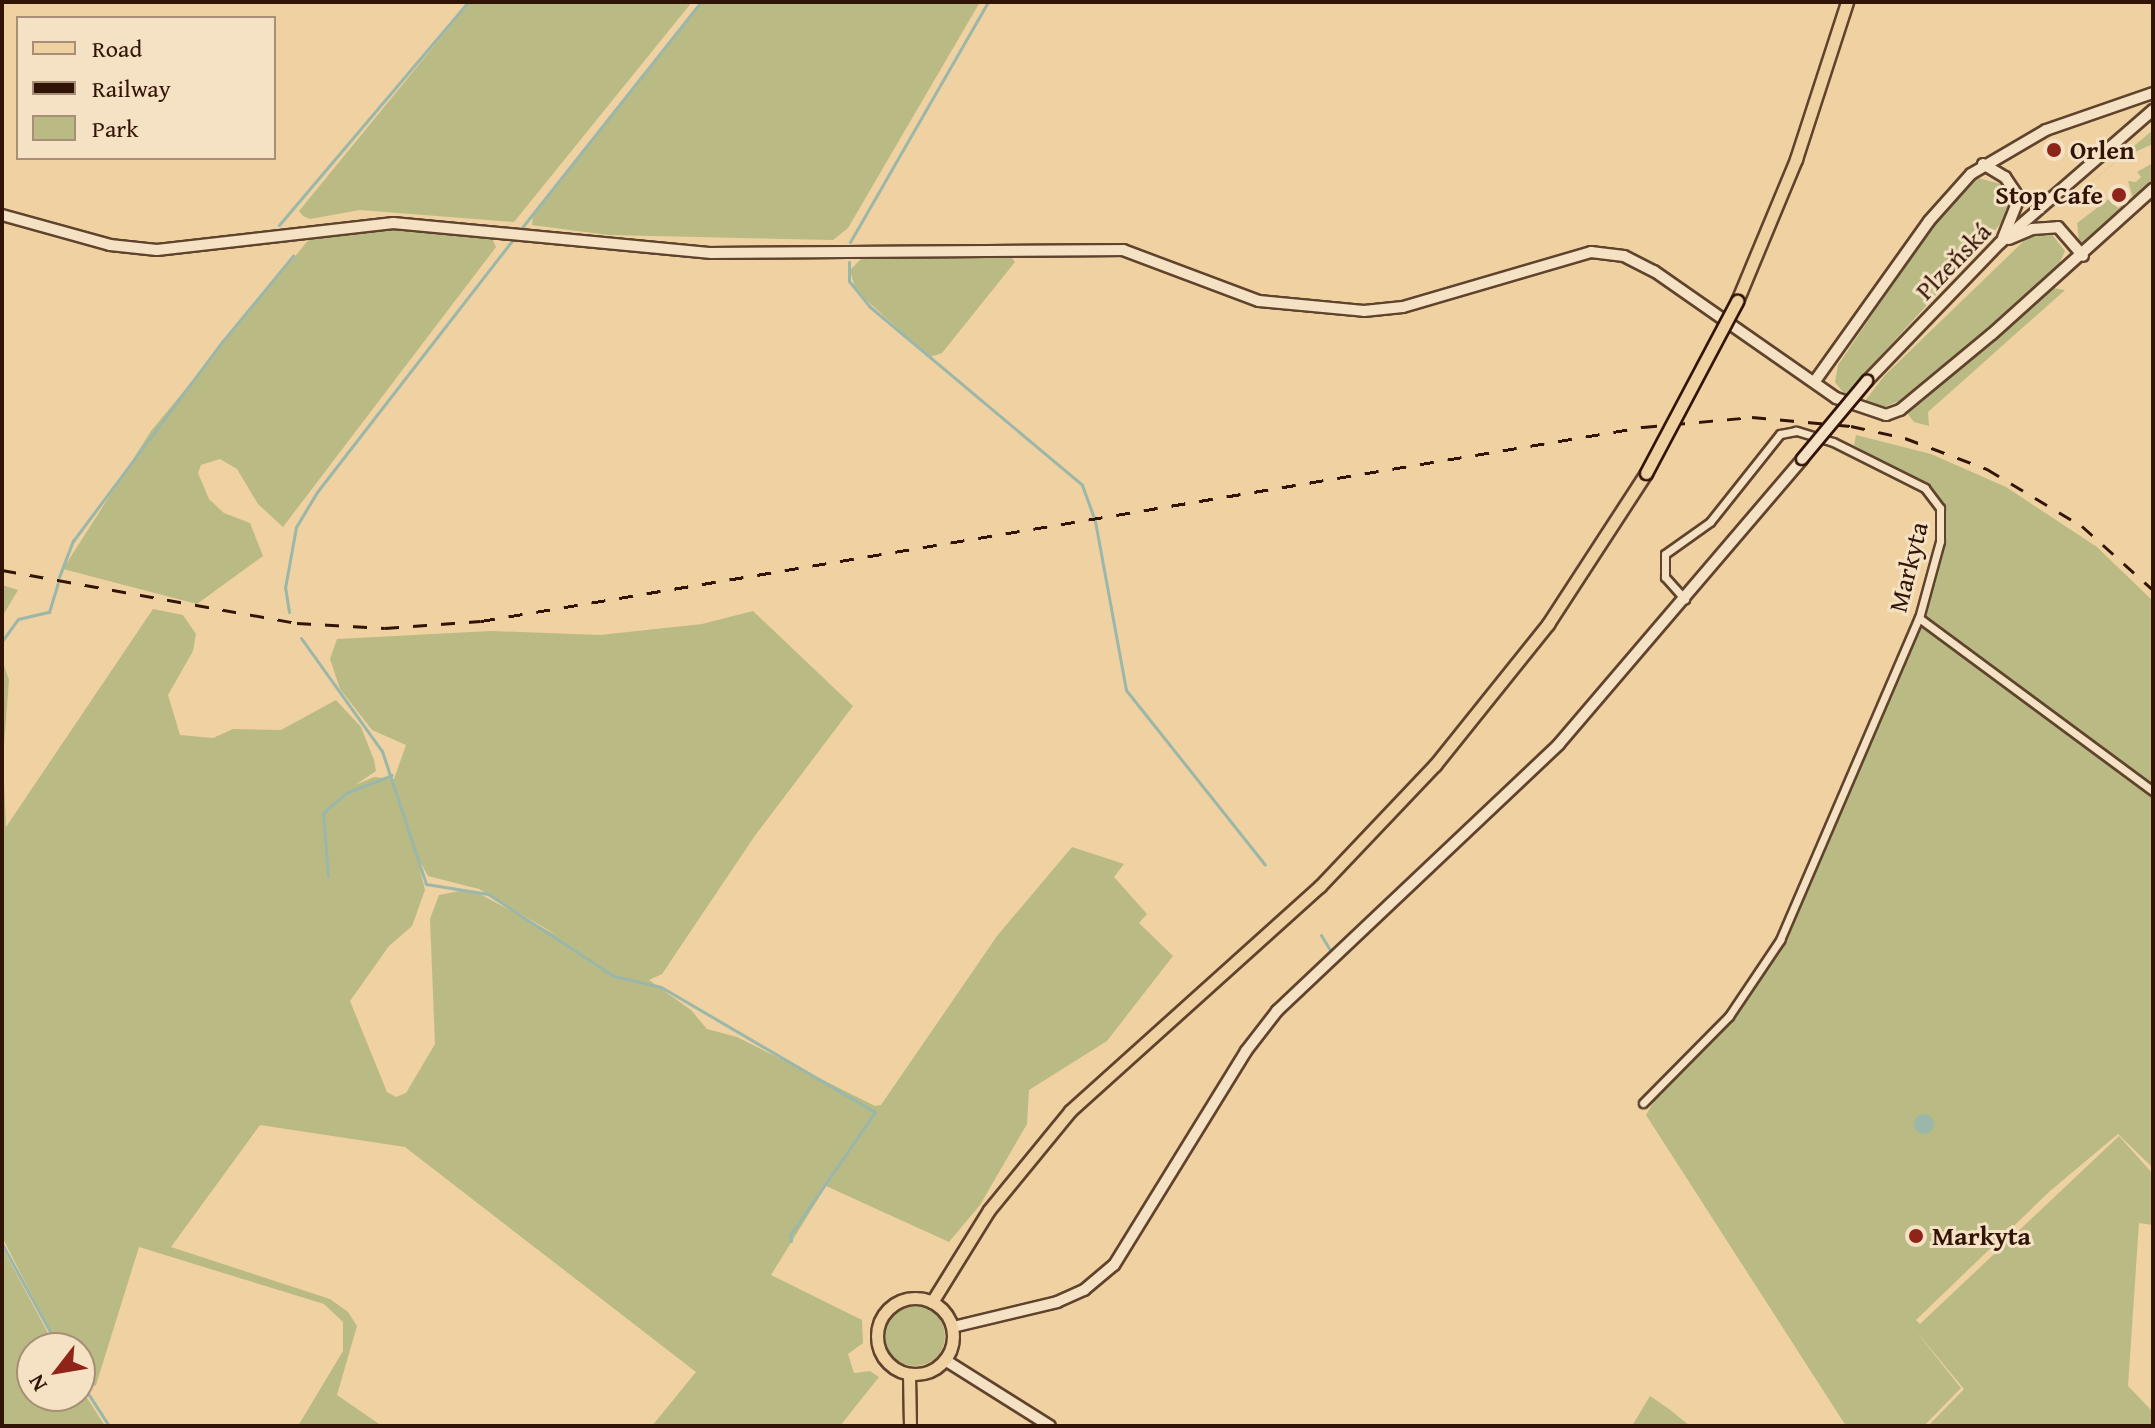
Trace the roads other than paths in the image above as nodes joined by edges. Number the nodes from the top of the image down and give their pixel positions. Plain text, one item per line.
1 (1847, 2) edge
2 (2153, 93) edge
3 (2153, 110) edge
4 (1983, 164) junction
5 (2153, 189) edge
6 (2, 215) edge
7 (2000, 243) junction
8 (2083, 256) junction
9 (1815, 381) junction
10 (1685, 600) junction
11 (1919, 618) junction
12 (2153, 791) edge
13 (1643, 1103) dead end
14 (932, 1302) junction
15 (953, 1327) junction
16 (945, 1360) junction
17 (909, 1374) junction
18 (910, 1426) edge
19 (1050, 1426) edge

1 - 14 main road, bridge
2 - 4 main road
3 - 7 main road, Plzeňská
4 - 7 main road
4 - 9 main road
5 - 8 main road
6 - 9 main road
7 - 8 main road
7 - 10 main road, Plzeňská, bridge
8 - 9 main road
10 - 11 street, Markyta
10 - 15 main road, Plzeňská
11 - 12 street
11 - 13 street, Markyta
14 - 15 main road
14 - 17 main road
15 - 16 main road
16 - 17 main road
16 - 19 main road
17 - 18 main road

